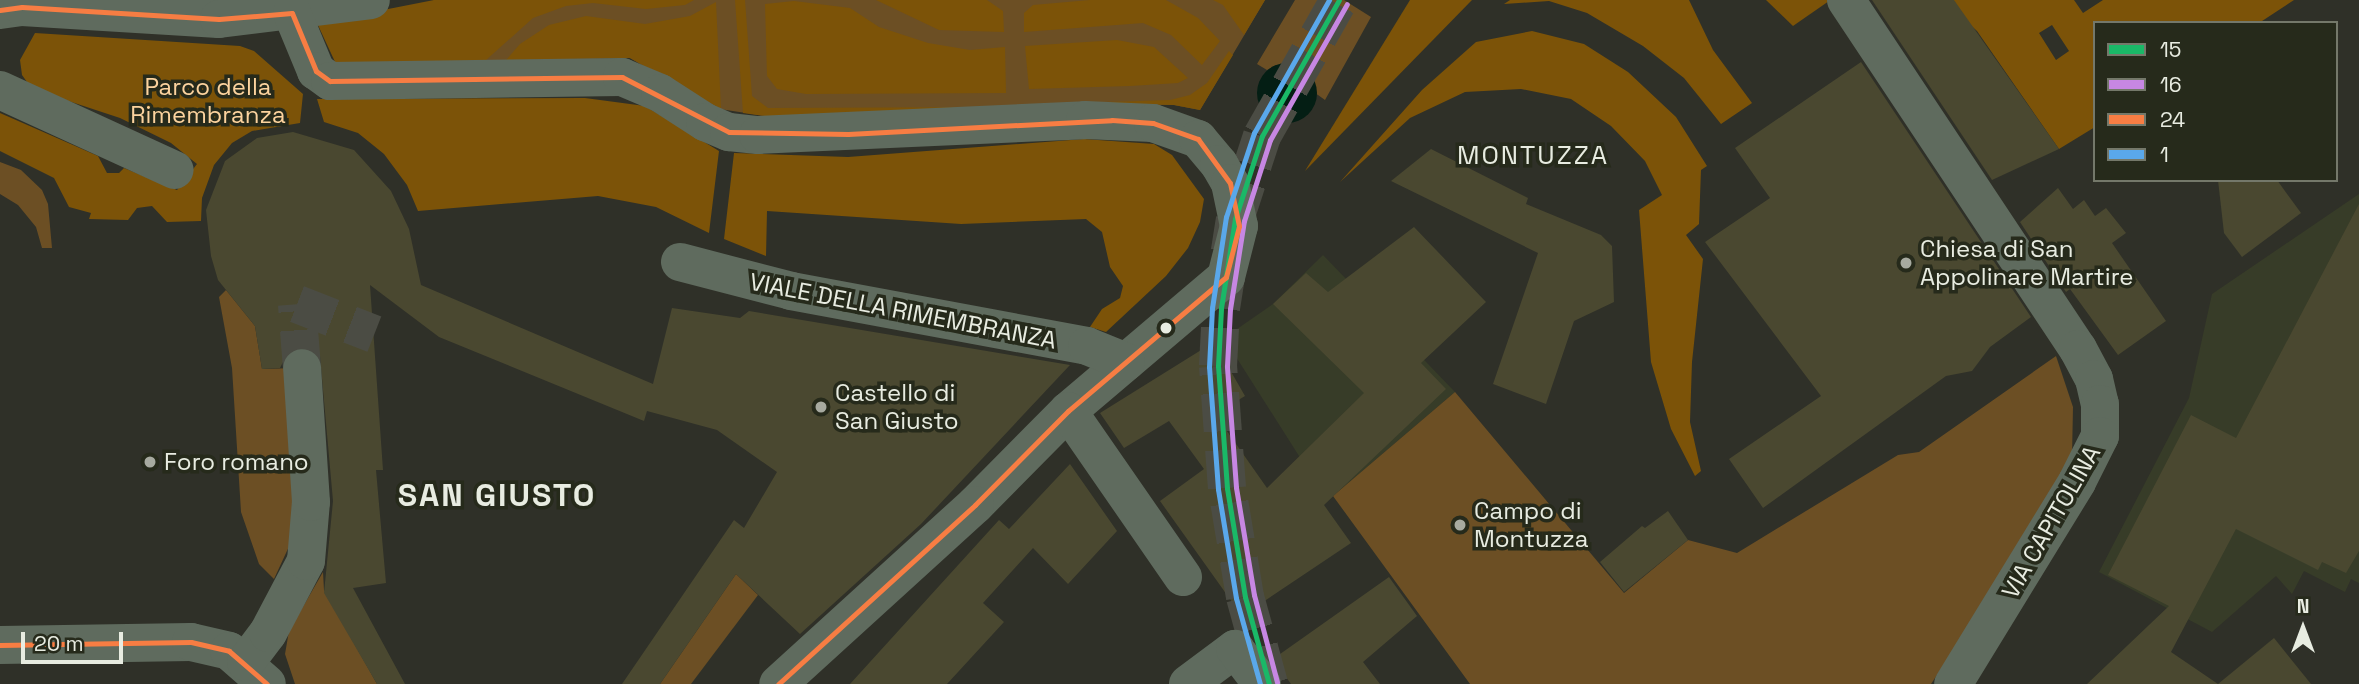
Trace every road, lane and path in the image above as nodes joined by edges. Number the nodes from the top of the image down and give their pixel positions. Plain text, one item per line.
1 (371, 0) edge
2 (1846, 0) edge
3 (0, 10) edge
4 (292, 13) junction
5 (0, 90) edge
6 (175, 170) dead end
7 (680, 262) dead end
8 (1126, 362) junction
9 (302, 368) tunnel mouth
10 (1068, 411) junction
11 (1183, 577) dead end
12 (0, 645) edge
13 (256, 673) edge
14 (778, 684) edge
15 (1188, 684) edge
16 (1262, 684) edge
17 (1953, 684) edge

1 - 4 street
2 - 17 street, VIA CAPITOLINA
3 - 4 street
4 - 8 street
5 - 6 street
7 - 8 street, VIALE DELLA RIMEMBRANZA
8 - 10 street
9 - 13 street
10 - 11 street
10 - 14 street
12 - 13 street
15 - 16 street

